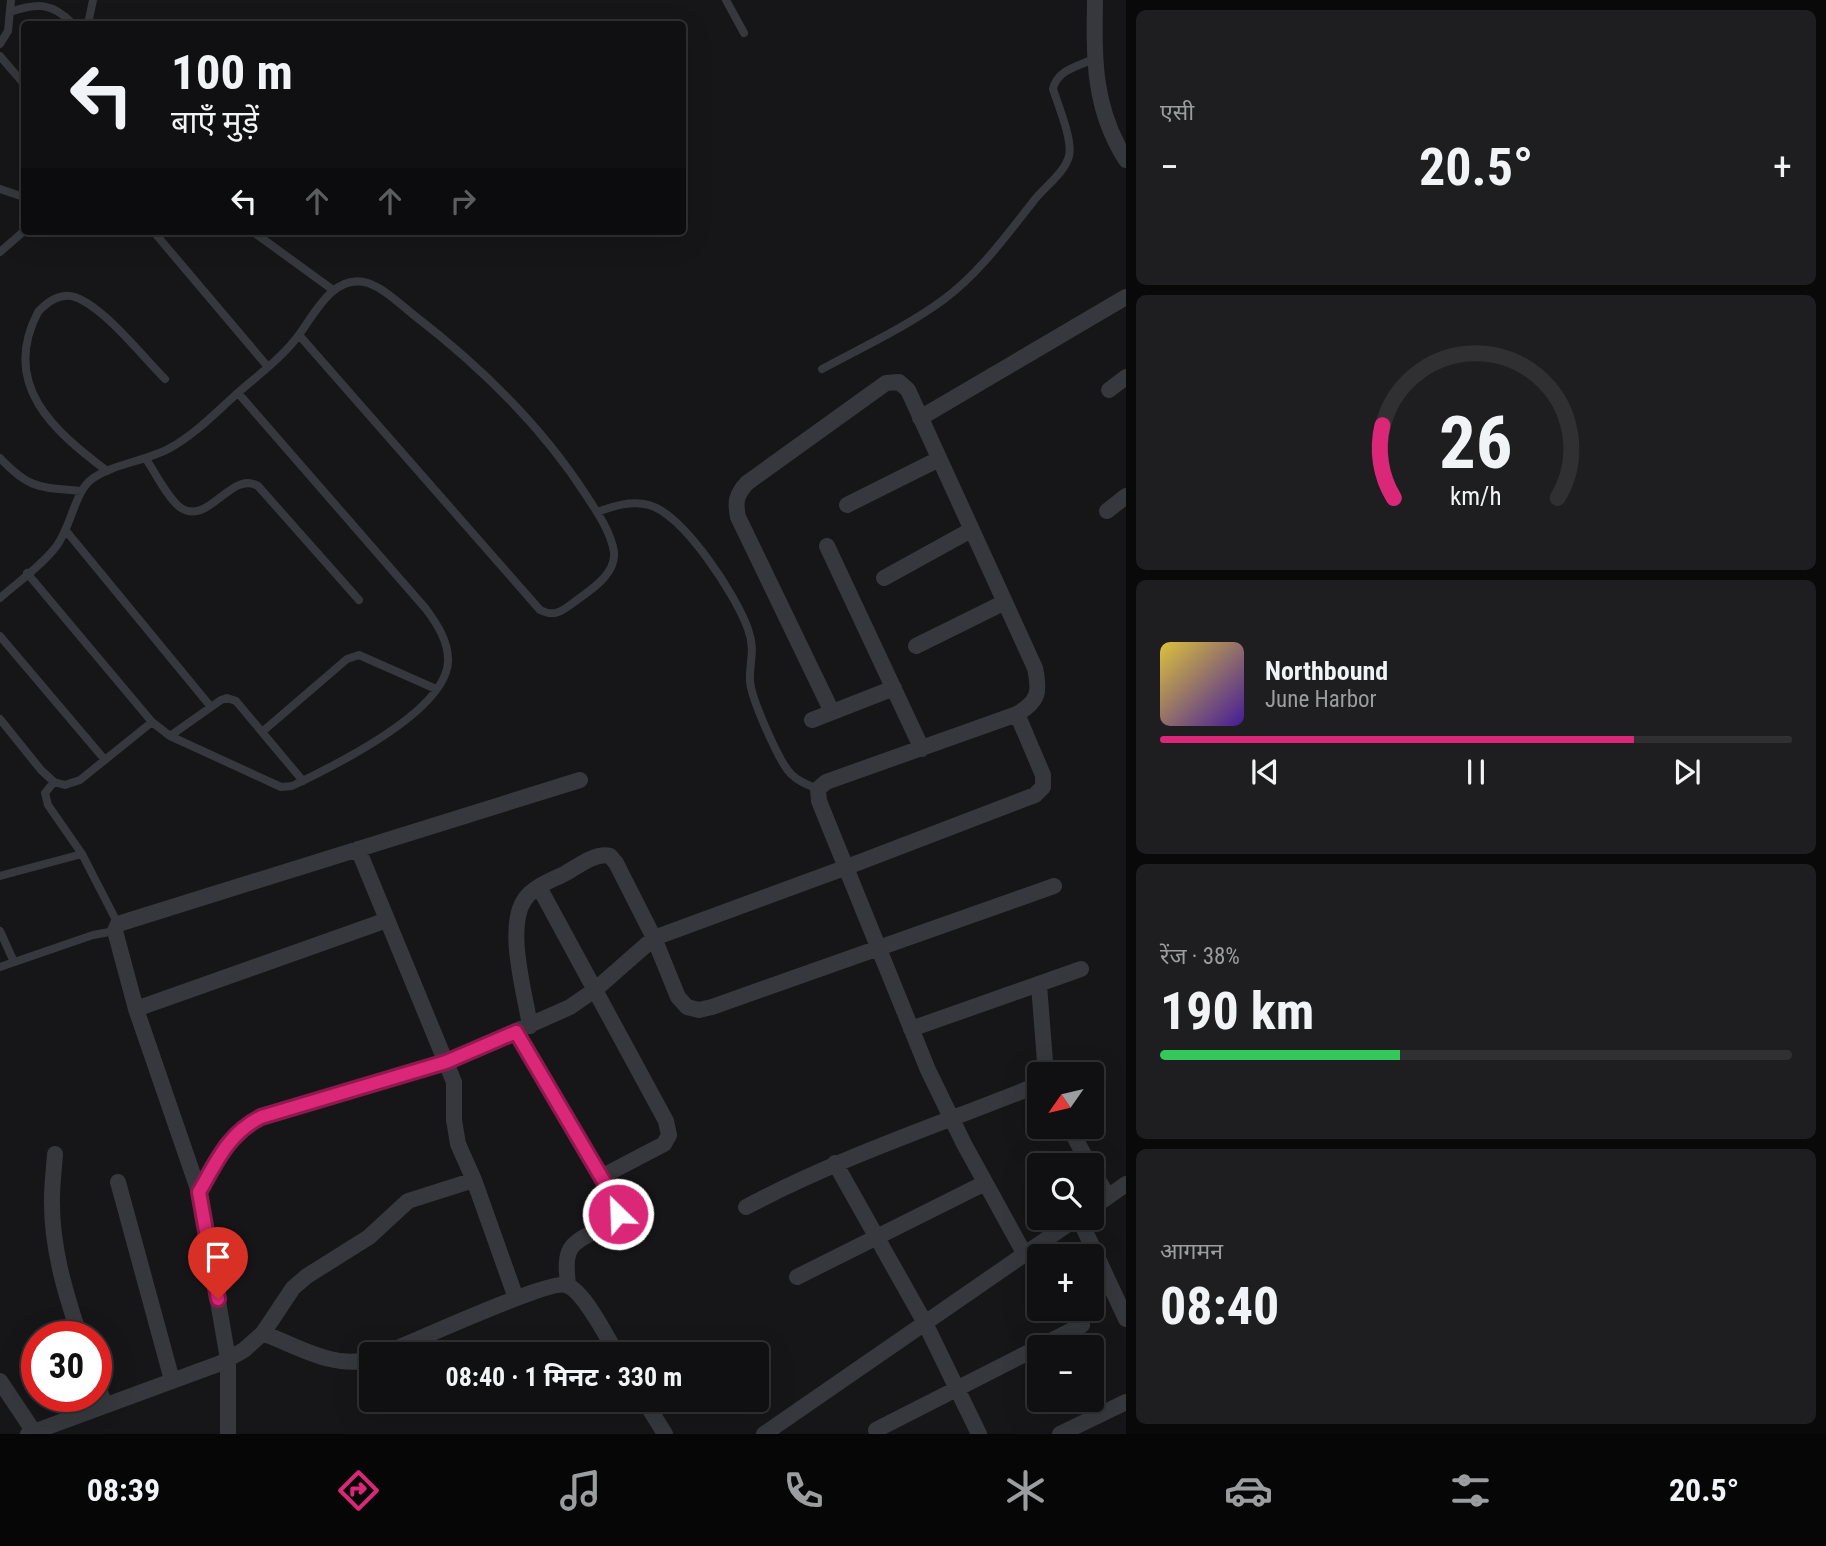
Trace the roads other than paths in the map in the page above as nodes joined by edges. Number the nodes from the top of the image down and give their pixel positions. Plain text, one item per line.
1 (11, 0) edge
2 (93, 0) edge
3 (726, 0) edge
4 (1095, 0) edge
5 (10, 12) junction
6 (70, 21) edge
7 (89, 21) edge
8 (744, 33) dead end
9 (0, 44) edge
10 (0, 57) edge
11 (1094, 59) junction
12 (21, 81) edge
13 (1126, 160) edge
14 (0, 189) edge
15 (21, 196) edge
16 (21, 234) edge
17 (156, 235) edge
18 (258, 235) edge
19 (0, 252) edge
20 (333, 290) junction
21 (1126, 297) edge
22 (299, 335) junction
23 (268, 367) junction
24 (822, 369) dead end
25 (1126, 377) edge
26 (165, 380) dead end
27 (1109, 390) dead end
28 (237, 393) junction
29 (920, 418) junction
30 (0, 458) edge
31 (146, 459) junction
32 (939, 459) junction
33 (107, 471) junction
34 (81, 491) junction
35 (1126, 496) edge
36 (847, 505) dead end
37 (1107, 511) dead end
38 (597, 512) junction
39 (971, 530) junction
40 (67, 532) junction
41 (827, 546) dead end
42 (27, 573) junction
43 (884, 578) dead end
44 (0, 598) edge
45 (359, 600) dead end
46 (1005, 602) junction
47 (0, 636) edge
48 (916, 646) dead end
49 (894, 688) junction
50 (436, 690) junction
51 (211, 707) junction
52 (832, 712) junction
53 (1017, 714) junction
54 (0, 719) edge
55 (812, 720) dead end
56 (152, 722) junction
57 (262, 732) junction
58 (170, 736) junction
59 (922, 749) junction
60 (105, 760) junction
61 (580, 780) dead end
62 (303, 781) junction
63 (54, 782) junction
64 (818, 789) junction
65 (358, 849) junction
66 (82, 854) junction
67 (847, 867) junction
68 (0, 876) edge
69 (1054, 886) dead end
70 (540, 887) junction
71 (387, 920) junction
72 (117, 928) junction
73 (0, 931) edge
74 (654, 938) junction
75 (880, 948) junction
76 (14, 962) junction
77 (0, 967) edge
78 (1081, 969) dead end
79 (1040, 985) junction
80 (596, 989) junction
81 (135, 1009) junction
82 (911, 1028) junction
83 (523, 1029) junction
84 (446, 1062) junction
85 (1045, 1062) edge
86 (1027, 1089) edge
87 (952, 1119) junction
88 (55, 1154) dead end
89 (835, 1163) junction
90 (601, 1177) junction
91 (474, 1180) junction
92 (118, 1182) dead end
93 (985, 1183) junction
94 (1126, 1184) edge
95 (1104, 1191) edge
96 (199, 1192) junction
97 (1108, 1198) junction
98 (1104, 1200) edge
99 (746, 1206) dead end
100 (1059, 1230) edge
101 (1084, 1230) edge
102 (876, 1236) junction
103 (1024, 1253) junction
104 (797, 1277) dead end
105 (568, 1285) junction
106 (516, 1298) junction
107 (1126, 1319) edge
108 (74, 1321) edge
109 (925, 1324) junction
110 (1082, 1325) dead end
111 (263, 1333) junction
112 (412, 1342) edge
113 (610, 1342) edge
114 (228, 1359) junction
115 (359, 1363) edge
116 (172, 1380) junction
117 (0, 1381) edge
118 (957, 1389) junction
119 (112, 1402) edge
120 (1126, 1402) edge
121 (86, 1412) edge
122 (651, 1412) edge
123 (876, 1430) dead end
124 (31, 1433) edge
125 (228, 1434) edge
126 (665, 1434) edge
127 (764, 1434) edge
128 (979, 1434) edge
129 (1060, 1434) edge

1 - 5 lane
2 - 7 lane
3 - 8 lane
4 - 11 street
5 - 6 lane
5 - 9 lane
10 - 12 lane
11 - 13 street
11 - 24 lane
14 - 15 lane
16 - 19 lane
17 - 23 lane
18 - 20 lane
20 - 22 lane
20 - 38 lane
21 - 29 street
22 - 23 lane
22 - 38 lane
23 - 28 lane
25 - 27 street
26 - 33 lane
28 - 31 lane
28 - 50 lane
29 - 32 street
29 - 52 street
30 - 34 lane
31 - 33 lane
31 - 45 lane
32 - 36 street
32 - 39 street
33 - 34 lane
34 - 40 lane
35 - 37 street
38 - 64 lane
39 - 43 street
39 - 46 street
40 - 42 lane
40 - 51 lane
41 - 49 street
42 - 44 lane
42 - 56 lane
46 - 48 street
46 - 53 street
47 - 60 lane
49 - 52 street
49 - 59 street
50 - 57 lane
50 - 62 lane
51 - 57 lane
51 - 58 lane
52 - 55 street
53 - 59 street
53 - 67 street
54 - 63 lane
56 - 58 lane
56 - 60 lane
57 - 62 lane
58 - 62 lane
59 - 64 street
60 - 63 lane
61 - 65 street
63 - 66 lane
64 - 67 street
65 - 71 street
65 - 72 street
66 - 68 lane
66 - 72 lane
67 - 74 street
67 - 75 street
69 - 75 street
70 - 74 street
70 - 80 street
70 - 83 street
71 - 81 street
71 - 84 street
72 - 76 lane
72 - 81 street
73 - 76 lane
74 - 75 street
74 - 80 street
75 - 82 street
76 - 77 lane
78 - 79 street
79 - 82 street
79 - 85 street
80 - 83 street
80 - 90 street
81 - 96 street
82 - 87 street
83 - 84 street
83 - 90 street
84 - 91 street
84 - 96 street
86 - 87 street
87 - 89 street
87 - 93 street
88 - 108 street
89 - 99 street
89 - 102 street
90 - 105 street
91 - 106 street
91 - 111 street
92 - 116 street
93 - 102 street
93 - 103 street
94 - 97 street
95 - 97 street
96 - 114 street
97 - 98 street
100 - 103 street
101 - 107 street
102 - 104 street
102 - 109 street
103 - 109 street
105 - 106 street
105 - 113 street
106 - 112 street
109 - 118 street
109 - 127 street
110 - 118 street
111 - 114 street
111 - 115 street
114 - 116 street
114 - 125 street
116 - 119 street
117 - 124 street
118 - 123 street
118 - 128 street
120 - 129 street
121 - 124 street
122 - 126 street

